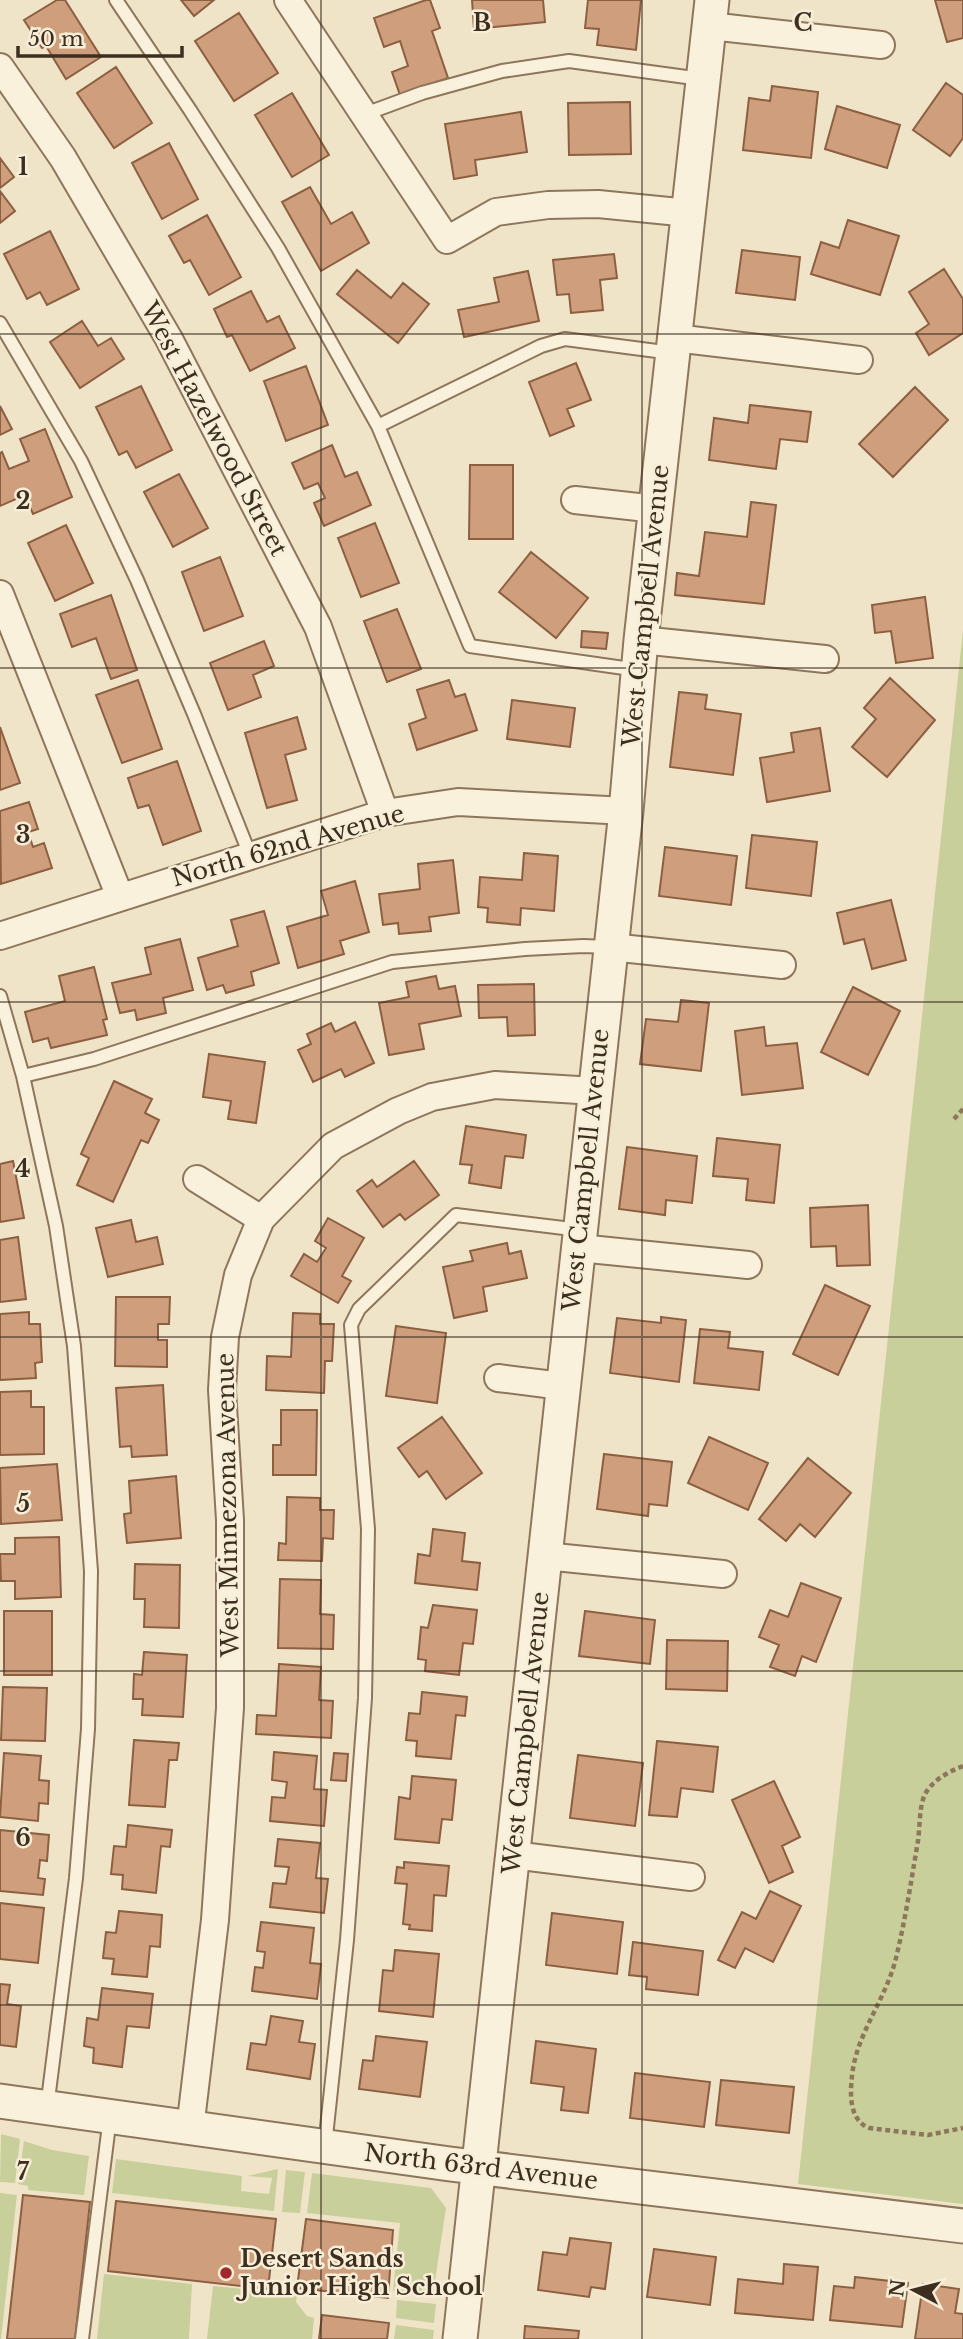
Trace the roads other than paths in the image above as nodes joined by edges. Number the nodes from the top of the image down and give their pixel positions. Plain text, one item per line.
1 (116, 0) edge
2 (288, 0) edge
3 (711, 13) edge
4 (881, 45) dead end
5 (0, 67) edge
6 (705, 79) junction
7 (365, 114) junction
8 (689, 214) junction
9 (0, 323) edge
10 (674, 346) junction
11 (859, 359) dead end
12 (378, 426) junction
13 (575, 500) dead end
14 (656, 509) junction
15 (0, 594) edge
16 (640, 655) junction
17 (825, 659) dead end
18 (626, 811) junction
19 (384, 813) junction
20 (250, 855) junction
21 (120, 897) junction
22 (0, 936) edge
23 (611, 947) junction
24 (782, 965) dead end
25 (0, 996) edge
26 (23, 1076) junction
27 (595, 1091) junction
28 (197, 1179) dead end
29 (261, 1219) junction
30 (580, 1239) junction
31 (748, 1265) dead end
32 (498, 1378) dead end
33 (562, 1386) junction
34 (545, 1556) junction
35 (723, 1574) dead end
36 (513, 1854) junction
37 (691, 1877) dead end
38 (0, 2101) edge
39 (47, 2108) junction
40 (110, 2117) junction
41 (190, 2129) junction
42 (325, 2147) junction
43 (479, 2167) junction
44 (963, 2226) edge
45 (82, 2339) edge
46 (460, 2339) edge

1 - 12 lane
2 - 7 street
3 - 4 street
3 - 6 street, West Campbell Avenue
5 - 19 street, West Hazelwood Street
6 - 7 lane
6 - 8 street, West Campbell Avenue
7 - 8 street
8 - 10 street, West Campbell Avenue
9 - 20 lane
10 - 11 street
10 - 12 lane
10 - 14 street, West Campbell Avenue
12 - 16 lane
13 - 14 street
14 - 16 street, West Campbell Avenue
15 - 21 street
16 - 17 street
16 - 18 street, West Campbell Avenue
18 - 19 street, North 62nd Avenue
18 - 23 street, West Campbell Avenue
19 - 20 street, North 62nd Avenue
20 - 21 street, North 62nd Avenue
21 - 22 street, North 62nd Avenue
23 - 24 street
23 - 26 lane
23 - 27 street, West Campbell Avenue
25 - 26 lane
26 - 39 lane
27 - 29 street, West Minnezona Avenue
27 - 30 street, West Campbell Avenue
28 - 29 street
29 - 41 street, West Minnezona Avenue
30 - 31 street
30 - 33 street, West Campbell Avenue
30 - 42 lane
32 - 33 street
33 - 34 street, West Campbell Avenue
34 - 35 street
34 - 36 street, West Campbell Avenue
36 - 37 street
36 - 43 street, West Campbell Avenue
38 - 39 street, North 63rd Avenue
39 - 40 street, North 63rd Avenue
40 - 41 street, North 63rd Avenue
40 - 45 lane
41 - 42 street, North 63rd Avenue
42 - 43 street, North 63rd Avenue
43 - 44 street, North 63rd Avenue
43 - 46 street, West Campbell Avenue

